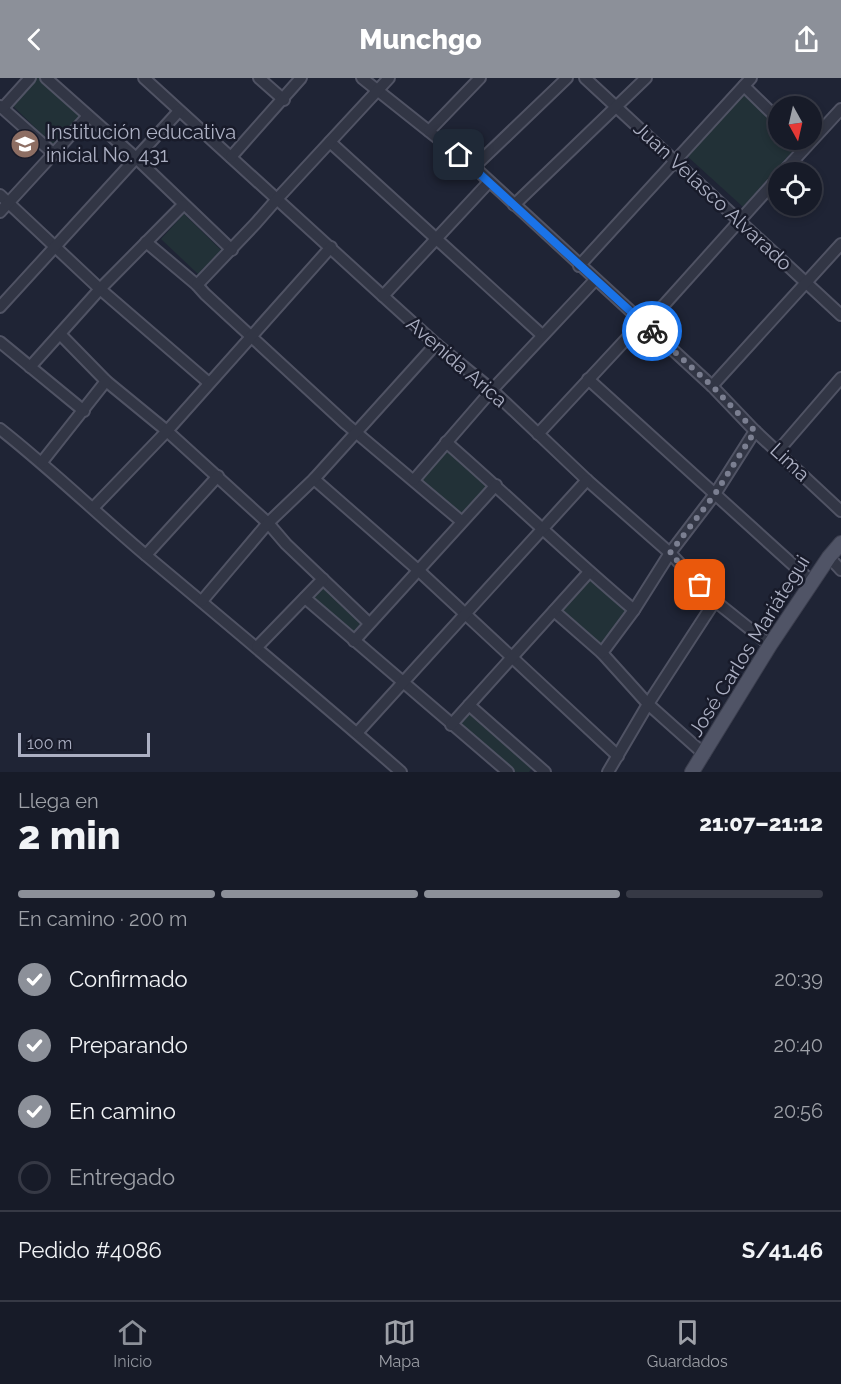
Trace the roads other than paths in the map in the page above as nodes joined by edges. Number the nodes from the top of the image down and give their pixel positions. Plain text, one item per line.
1 (30, 78) edge
2 (46, 78) edge
3 (144, 78) edge
4 (259, 78) edge
5 (302, 78) edge
6 (363, 78) edge
7 (389, 78) edge
8 (567, 78) edge
9 (585, 78) edge
10 (646, 78) edge
11 (478, 79) edge
12 (747, 82) edge
13 (376, 91) junction
14 (284, 100) junction
15 (2, 107) edge
16 (617, 107) junction
17 (768, 107) edge
18 (841, 109) edge
19 (179, 111) junction
20 (88, 116) junction
21 (822, 126) edge
22 (429, 131) junction
23 (330, 142) junction
24 (54, 154) junction
25 (231, 157) junction
26 (136, 159) junction
27 (674, 160) junction
28 (474, 167) junction
29 (489, 182) junction
30 (768, 189) edge
31 (4, 198) edge
32 (277, 198) junction
33 (183, 205) junction
34 (514, 205) junction
35 (0, 212) edge
36 (740, 220) junction
37 (436, 239) junction
38 (146, 242) junction
39 (841, 244) edge
40 (54, 247) junction
41 (331, 247) junction
42 (231, 250) junction
43 (579, 266) junction
44 (594, 280) junction
45 (806, 281) junction
46 (197, 285) junction
47 (100, 289) junction
48 (383, 297) junction
49 (0, 307) edge
50 (841, 315) edge
51 (644, 323) junction
52 (60, 334) junction
53 (542, 335) junction
54 (251, 336) junction
55 (0, 342) edge
56 (436, 344) junction
57 (30, 367) junction
58 (841, 378) edge
59 (588, 379) junction
60 (106, 381) junction
61 (209, 382) junction
62 (712, 386) junction
63 (492, 390) junction
64 (84, 411) junction
65 (0, 429) edge
66 (167, 431) junction
67 (755, 431) junction
68 (357, 432) junction
69 (537, 434) junction
70 (446, 442) junction
71 (778, 451) junction
72 (42, 462) junction
73 (218, 476) junction
74 (314, 479) junction
75 (414, 480) junction
76 (587, 480) junction
77 (496, 485) junction
78 (715, 494) junction
79 (93, 508) junction
80 (841, 511) edge
81 (462, 522) junction
82 (268, 523) junction
83 (543, 529) junction
84 (841, 543) edge
85 (670, 553) junction
86 (146, 555) junction
87 (829, 557) junction
88 (418, 570) junction
89 (841, 570) edge
90 (590, 572) junction
91 (323, 579) junction
92 (812, 582) junction
93 (304, 598) junction
94 (202, 601) junction
95 (715, 601) junction
96 (634, 610) junction
97 (554, 611) junction
98 (465, 615) junction
99 (369, 623) junction
100 (354, 641) junction
101 (770, 645) junction
102 (257, 647) junction
103 (602, 653) junction
104 (512, 658) junction
105 (403, 683) junction
106 (648, 704) junction
107 (469, 705) junction
108 (451, 725) junction
109 (357, 733) junction
110 (704, 754) junction
111 (618, 756) junction
112 (539, 770) edge
113 (401, 772) edge
114 (508, 772) edge
115 (608, 772) edge
116 (692, 772) edge

1 - 15 street
2 - 20 street
3 - 19 street, Avenida Arica
4 - 14 street
5 - 14 street
6 - 13 street, Lima
7 - 13 street
8 - 28 street
9 - 16 street, Juan Velasco Alvarado
10 - 16 street
11 - 22 street
12 - 17 street
12 - 27 street
13 - 22 street, Lima
13 - 23 street
14 - 25 street
15 - 24 street
16 - 27 street, Juan Velasco Alvarado
16 - 34 street
18 - 21 street
19 - 25 street, Avenida Arica
19 - 26 street
20 - 24 street
20 - 26 street
22 - 28 street, Lima
23 - 32 street
23 - 37 street
24 - 31 street
25 - 32 street, Avenida Arica
26 - 33 street
26 - 40 street
27 - 36 street, Juan Velasco Alvarado
27 - 43 street
28 - 29 street, Lima
29 - 34 street, Lima
29 - 37 street
30 - 36 street
31 - 35 street
31 - 40 street
32 - 41 street, Avenida Arica
32 - 42 street
33 - 38 street
33 - 42 street
34 - 43 street, Lima
36 - 45 street, Juan Velasco Alvarado
36 - 51 street
37 - 48 street
37 - 53 street
38 - 46 street
38 - 47 street
39 - 45 street
40 - 47 street
40 - 49 street
41 - 48 street, Avenida Arica
41 - 54 street
42 - 46 street
43 - 44 street, Lima
44 - 51 street, Lima
44 - 53 street
45 - 50 street, Juan Velasco Alvarado
45 - 62 street
46 - 54 street
47 - 52 street
47 - 61 street
48 - 56 street, Avenida Arica
51 - 59 street
51 - 62 street, Lima
52 - 57 street
52 - 60 street
53 - 63 street
54 - 61 street
54 - 68 street
55 - 57 street
56 - 63 street, Avenida Arica
56 - 68 street
57 - 64 street
58 - 71 street
59 - 69 street
59 - 78 street
60 - 64 street
60 - 66 street
61 - 66 street
62 - 67 street, Lima
63 - 69 street, Avenida Arica
63 - 70 street
64 - 72 street
65 - 72 street
66 - 73 street
66 - 79 street
67 - 71 street, Lima
67 - 78 street
68 - 74 street
68 - 75 street
69 - 76 street, Avenida Arica
70 - 75 street
70 - 77 street
71 - 80 street, Lima
72 - 79 street
73 - 82 street
73 - 86 street
74 - 82 street
74 - 88 street
75 - 81 street
76 - 83 street
76 - 85 street, Avenida Arica
77 - 81 street
77 - 83 street
78 - 85 street
78 - 92 street
79 - 86 street
81 - 88 street
82 - 91 street
82 - 94 street
83 - 90 street
83 - 98 street
84 - 87 main road, José Carlos Mariátegui
85 - 95 street, Avenida Arica
85 - 96 street
86 - 94 street
87 - 89 street
87 - 92 main road, José Carlos Mariátegui
88 - 98 street
88 - 99 street
90 - 96 street
90 - 97 street
91 - 93 street
91 - 99 street
92 - 101 main road, José Carlos Mariátegui
93 - 100 street
93 - 102 street
94 - 102 street
95 - 101 street, Avenida Arica
95 - 106 street
96 - 103 street
97 - 103 street
97 - 104 street
98 - 104 street
98 - 105 street
99 - 100 street
100 - 105 street
101 - 110 main road, José Carlos Mariátegui
102 - 109 street
103 - 106 street
104 - 107 street
104 - 111 street
105 - 108 street
105 - 109 street
106 - 110 street
106 - 111 street
107 - 108 street
107 - 112 street
108 - 114 street
109 - 113 street
110 - 116 main road, José Carlos Mariátegui
111 - 115 street

